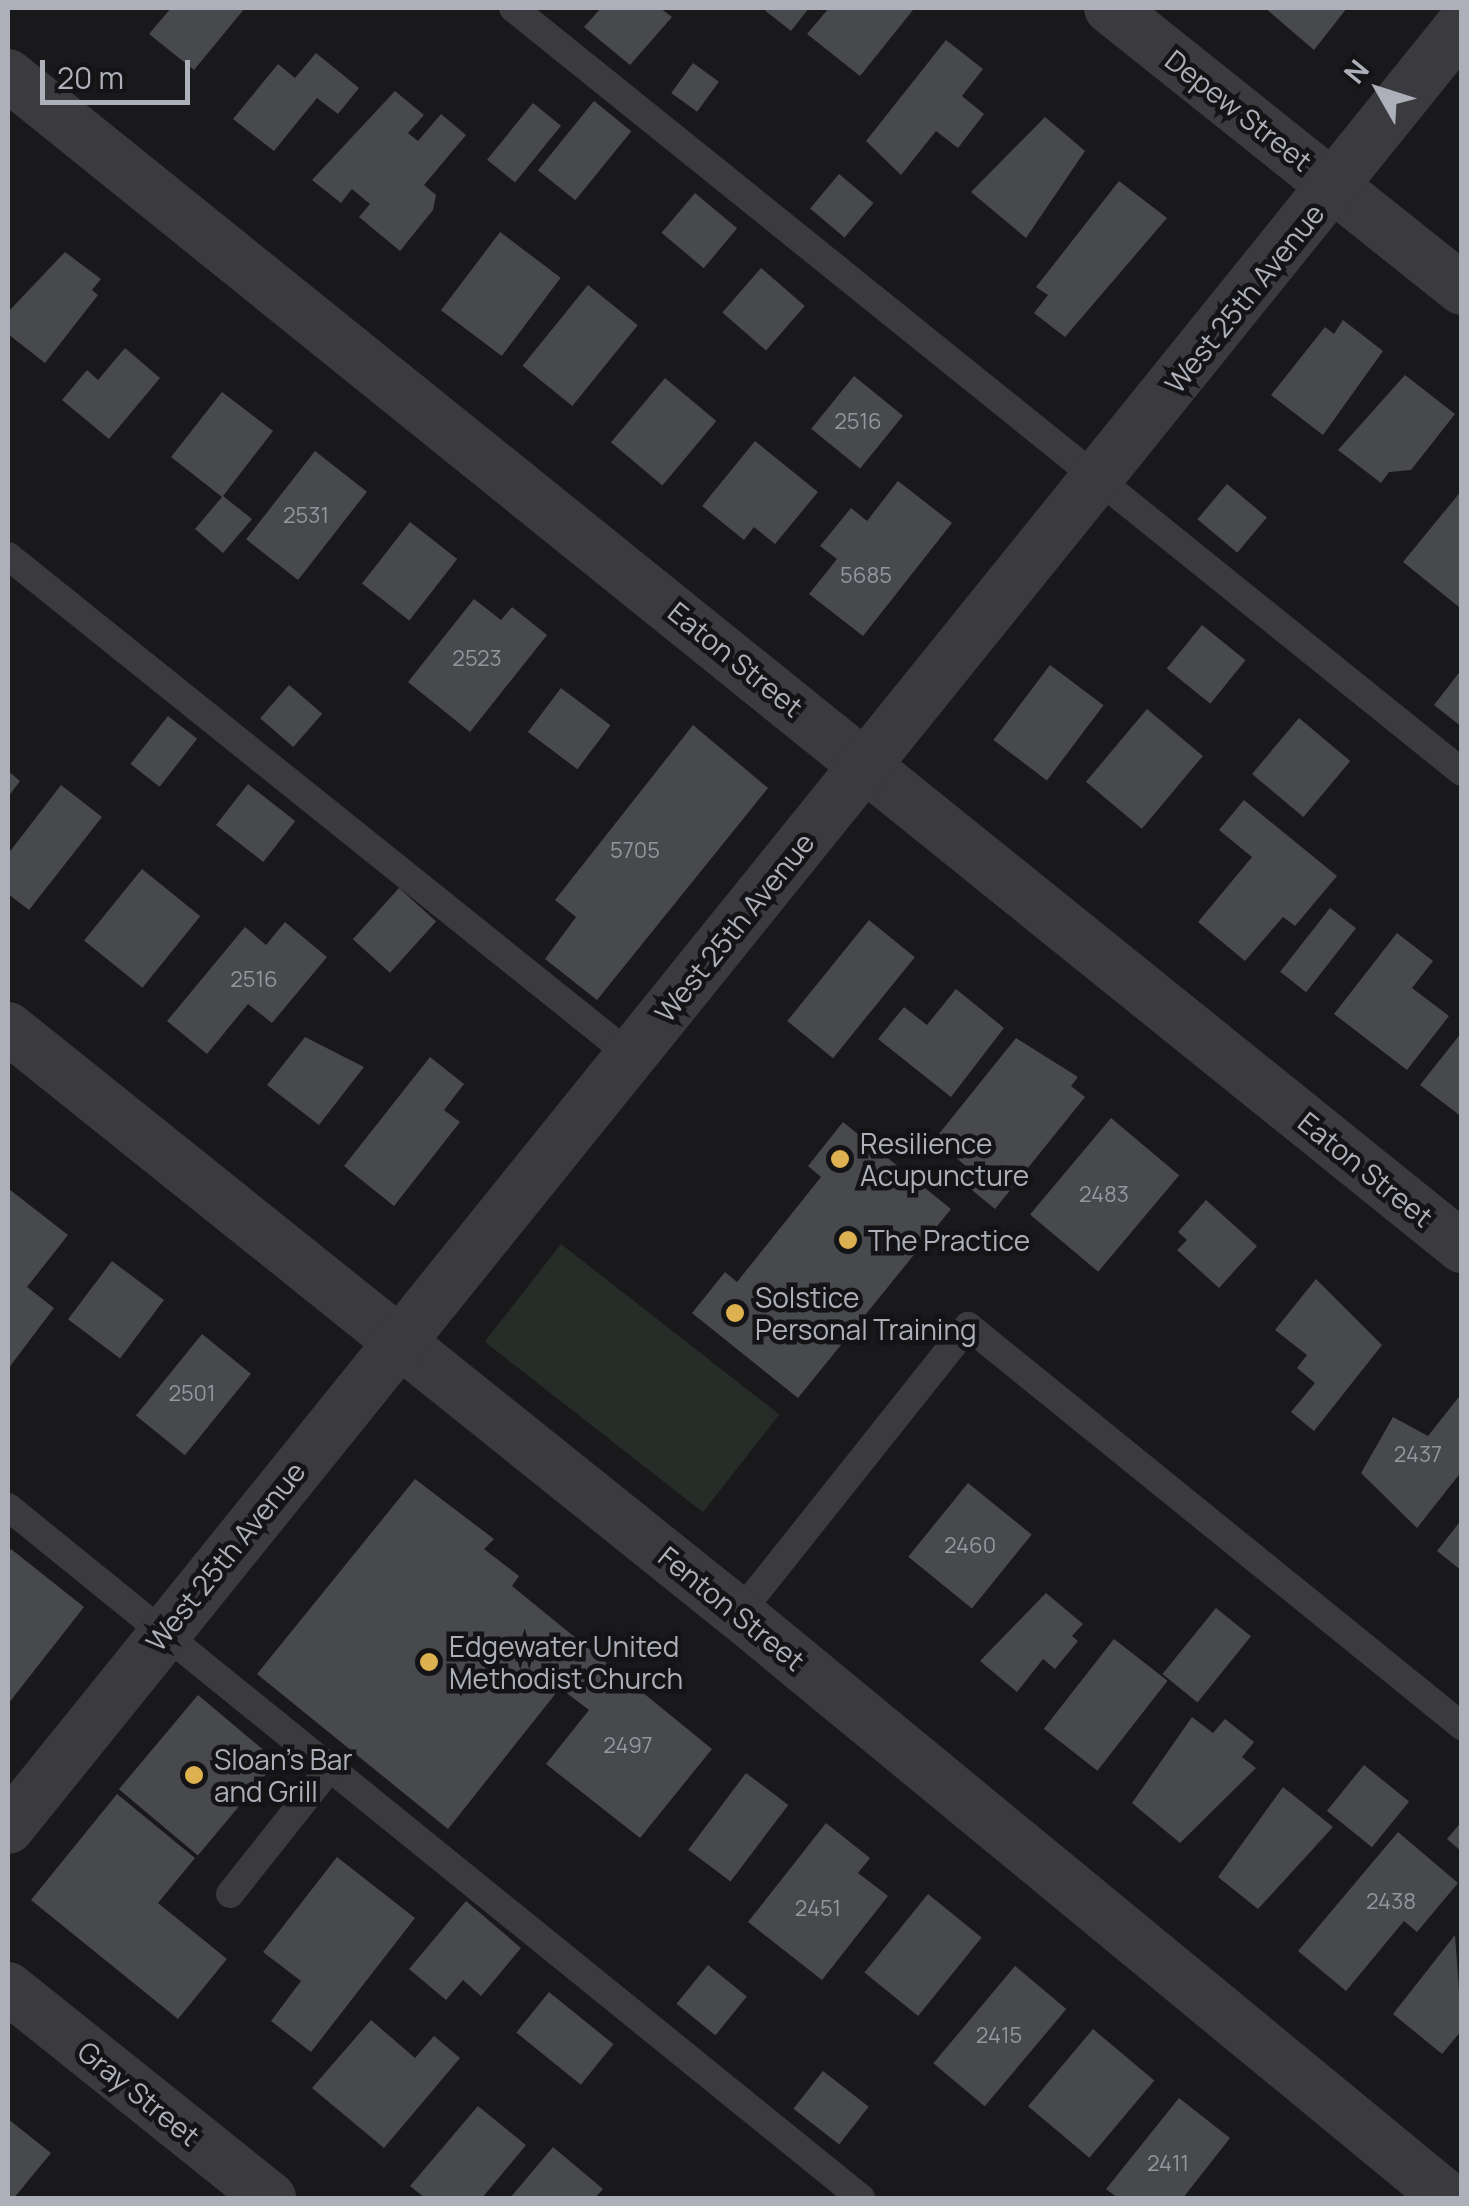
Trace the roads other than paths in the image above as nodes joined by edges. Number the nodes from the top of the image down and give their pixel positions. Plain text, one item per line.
1 (513, 8) edge
2 (1110, 8) edge
3 (1462, 25) edge
4 (8, 76) edge
5 (1334, 186) junction
6 (1462, 289) edge
7 (1098, 478) junction
8 (8, 556) edge
9 (867, 763) junction
10 (1462, 772) edge
11 (8, 1028) edge
12 (630, 1055) junction
13 (1462, 1248) edge
14 (398, 1339) junction
15 (8, 1508) edge
16 (740, 1614) junction
17 (163, 1634) junction
18 (1462, 1726) edge
19 (330, 1768) junction
20 (8, 1828) edge
21 (230, 1894) dead end
22 (8, 1988) edge
23 (270, 2198) edge
24 (860, 2198) edge
25 (1448, 2198) edge

1 - 7 lane
2 - 5 street, Depew Street
3 - 5 street, West 25th Avenue
4 - 9 street, Eaton Street
5 - 6 street, Depew Street
5 - 7 street, West 25th Avenue
7 - 9 street, West 25th Avenue
7 - 10 lane
8 - 12 lane
9 - 12 street, West 25th Avenue
9 - 13 street, Eaton Street
11 - 14 street, Fenton Street
12 - 14 street, West 25th Avenue
14 - 16 street, Fenton Street
14 - 17 street, West 25th Avenue
15 - 17 lane
16 - 18 lane
16 - 25 street, Fenton Street
17 - 19 lane
17 - 20 street, West 25th Avenue
19 - 21 lane
19 - 24 lane
22 - 23 street, Gray Street

